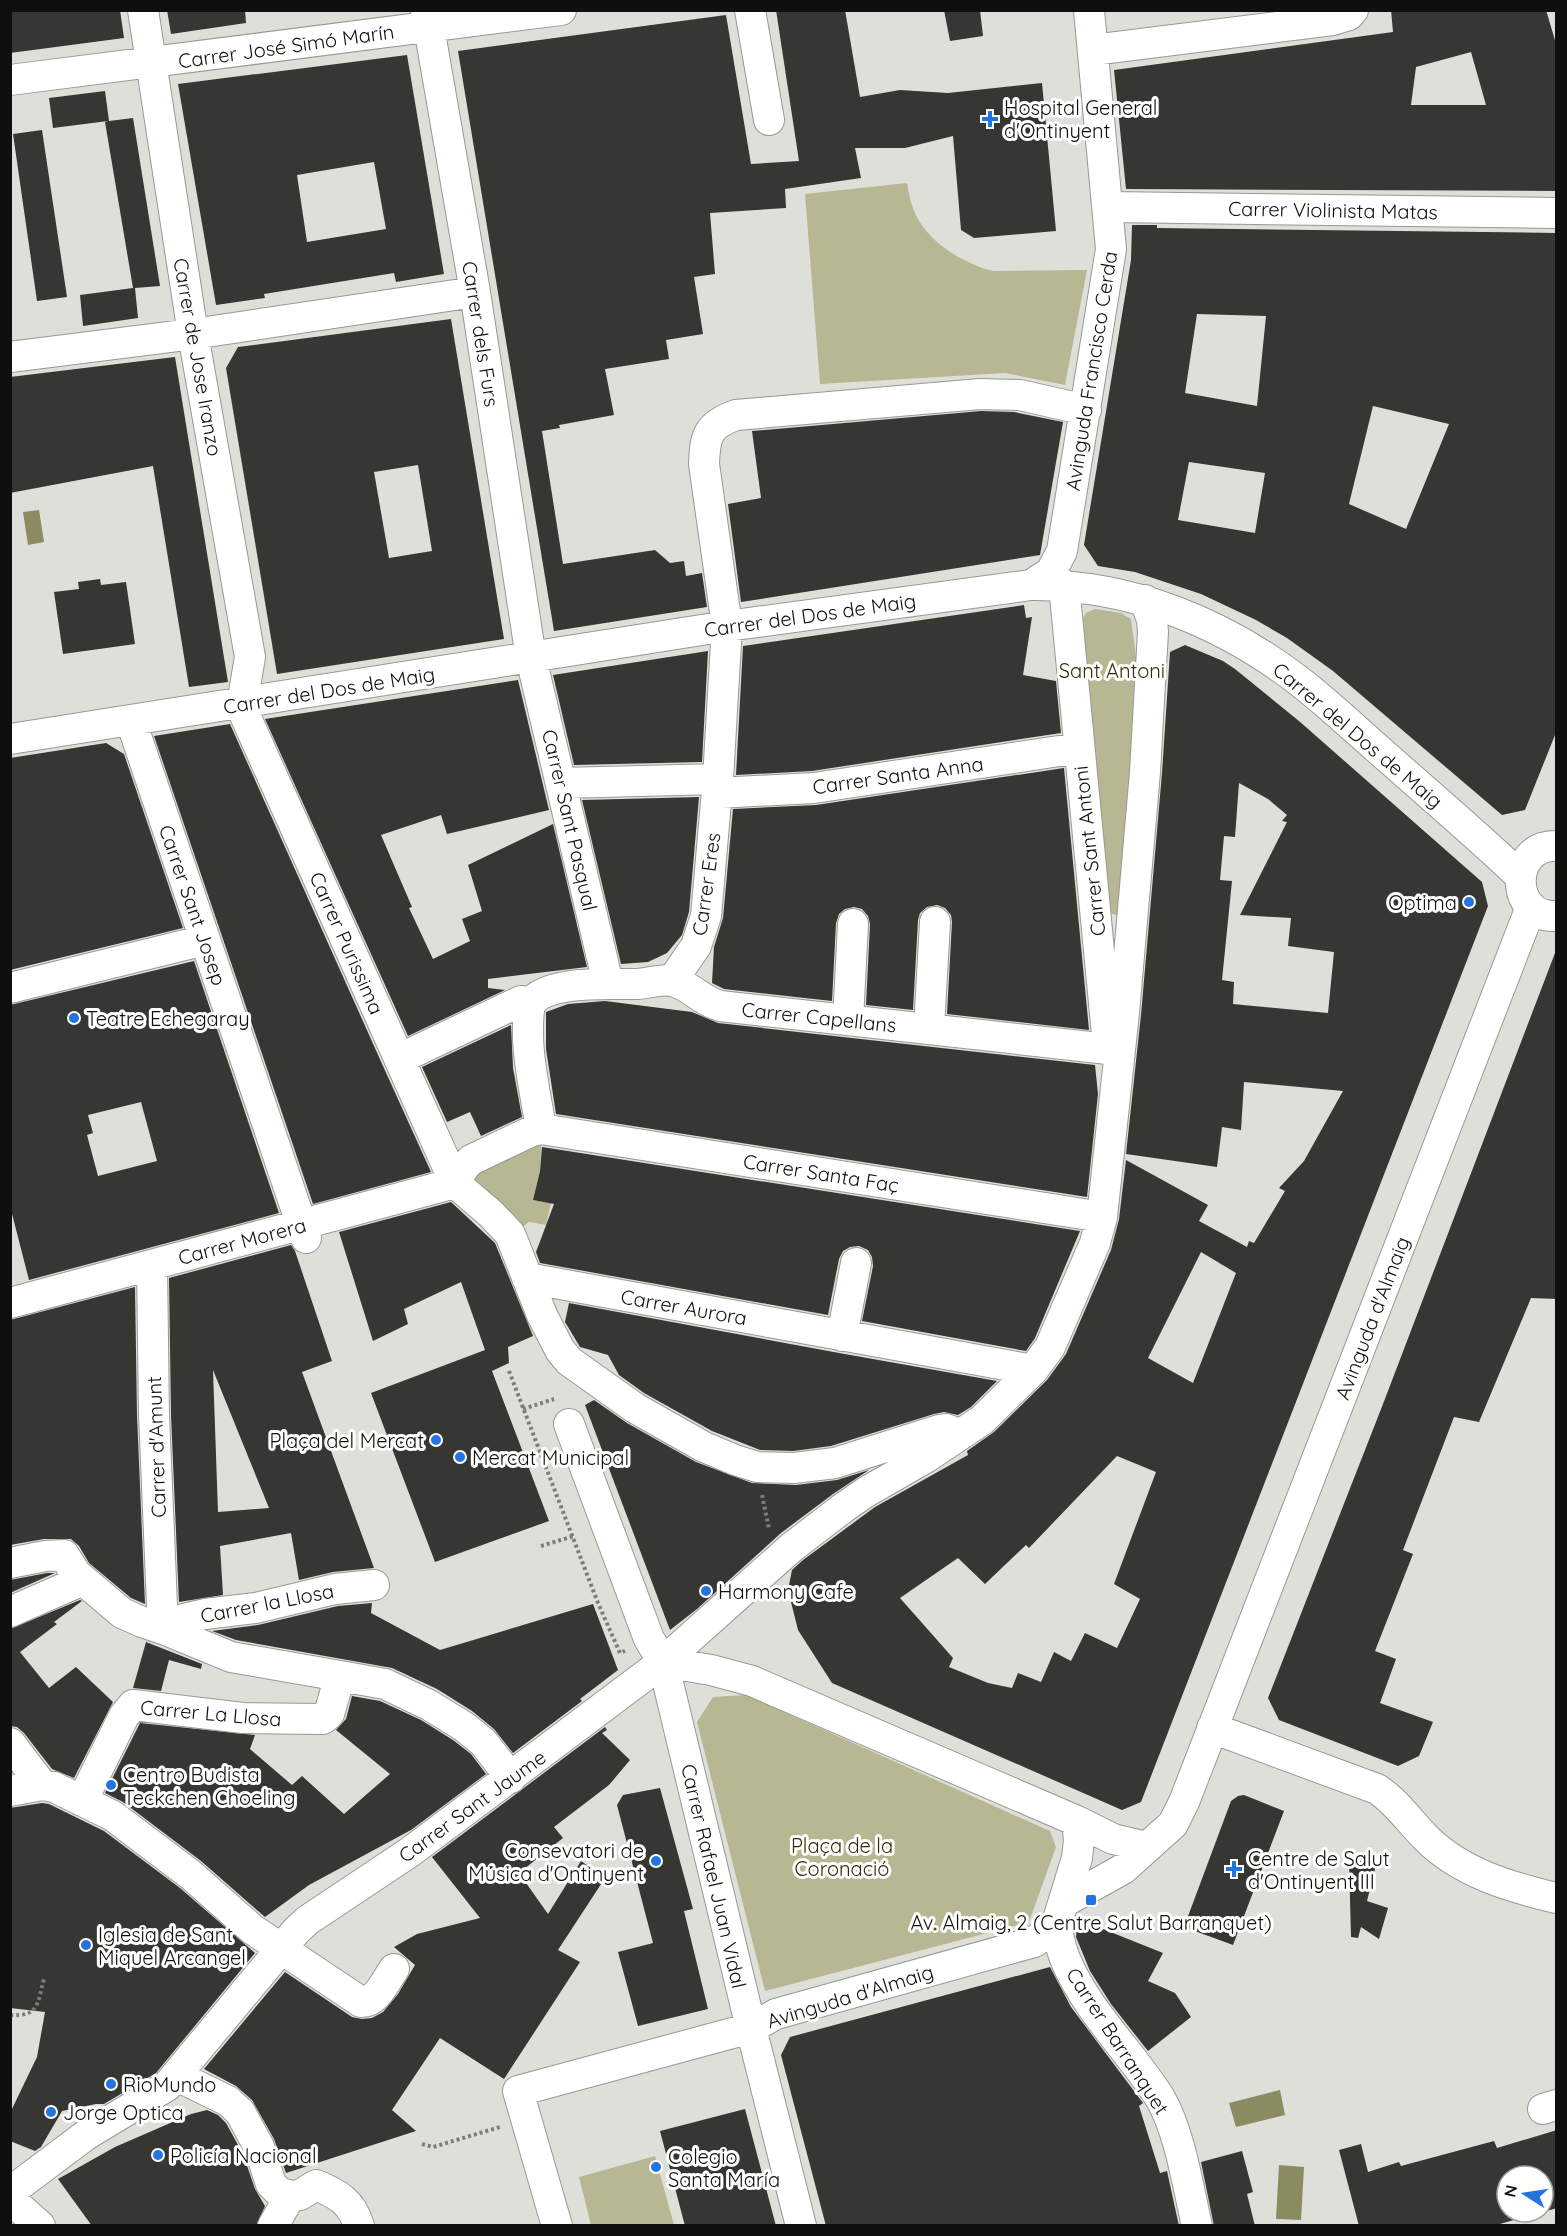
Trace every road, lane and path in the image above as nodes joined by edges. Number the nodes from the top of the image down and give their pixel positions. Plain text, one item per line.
1 (143, 10) edge
2 (561, 10) edge
3 (750, 10) edge
4 (1089, 10) edge
5 (1353, 10) edge
6 (428, 19) edge
7 (1093, 50) junction
8 (151, 64) junction
9 (10, 81) edge
10 (769, 120) dead end
11 (1109, 207) junction
12 (1557, 213) edge
13 (475, 292) junction
14 (193, 334) junction
15 (10, 357) edge
16 (1086, 410) junction
17 (1062, 551) junction
18 (1031, 585) junction
19 (1072, 586) junction
20 (1144, 600) junction
21 (727, 626) junction
22 (531, 658) junction
23 (242, 704) junction
24 (131, 721) junction
25 (10, 739) edge
26 (1079, 748) junction
27 (561, 783) junction
28 (718, 786) junction
29 (1557, 846) edge
30 (1520, 876) junction
31 (1544, 912) edge
32 (935, 922) dead end
33 (853, 924) dead end
34 (205, 940) junction
35 (672, 981) junction
36 (608, 983) junction
37 (10, 987) edge
38 (534, 1000) junction
39 (848, 1020) junction
40 (929, 1029) junction
41 (1108, 1049) junction
42 (399, 1059) junction
43 (1112, 1117) junction
44 (541, 1129) junction
45 (455, 1183) junction
46 (1102, 1217) junction
47 (304, 1232) junction
48 (856, 1263) dead end
49 (152, 1266) junction
50 (527, 1278) junction
51 (20, 1301) edge
52 (842, 1336) junction
53 (1033, 1370) junction
54 (509, 1371) dead end
55 (569, 1424) dead end
56 (960, 1435) junction
57 (757, 1467) junction
58 (574, 1536) junction
59 (541, 1546) dead end
60 (776, 1562) junction
61 (10, 1563) edge
62 (83, 1580) junction
63 (374, 1585) dead end
64 (598, 1603) dead end
65 (10, 1612) edge
66 (163, 1629) junction
67 (663, 1662) junction
68 (711, 1670) junction
69 (340, 1676) junction
70 (1212, 1728) junction
71 (681, 1736) junction
72 (10, 1743) edge
73 (511, 1778) junction
74 (42, 1785) junction
75 (10, 1791) edge
76 (82, 1801) junction
77 (1077, 1821) junction
78 (1147, 1847) junction
79 (1557, 1898) edge
80 (1060, 1914) junction
81 (281, 1949) junction
82 (394, 1968) dead end
83 (44, 1979) dead end
84 (10, 2015) edge
85 (751, 2028) junction
86 (177, 2076) junction
87 (526, 2119) junction
88 (422, 2144) dead end
89 (303, 2190) junction
90 (10, 2192) edge
91 (10, 2199) edge
92 (40, 2226) edge
93 (273, 2226) edge
94 (359, 2226) edge
95 (557, 2226) edge
96 (801, 2226) edge
97 (1197, 2226) edge

1 - 8 street, Carrer de Jose Iranzo
2 - 6 street, Carrer José Simó Marín
3 - 10 street
4 - 7 street, Avinguda Francisco Cerda
5 - 7 street
6 - 8 street, Carrer José Simó Marín
6 - 13 street, Carrer dels Furs
7 - 11 street, Avinguda Francisco Cerda
8 - 9 street, Carrer José Simó Marín
8 - 14 street, Carrer de Jose Iranzo
11 - 12 street, Carrer Violinista Matas
11 - 16 street, Avinguda Francisco Cerda
13 - 14 street
13 - 22 street, Carrer dels Furs
14 - 15 street
14 - 23 street, Carrer de Jose Iranzo
16 - 17 street, Avinguda Francisco Cerda
16 - 21 street, Carrer Eres
17 - 18 street, Avinguda Francisco Cerda
17 - 19 street, Avinguda Francisco Cerda
18 - 19 street, Carrer del Dos de Maig
18 - 21 street, Carrer del Dos de Maig
19 - 20 street, Carrer del Dos de Maig
19 - 26 street, Carrer Sant Antoni
20 - 30 street, Carrer del Dos de Maig
20 - 43 street, Carrer Sant Antoni
21 - 22 street, Carrer del Dos de Maig
21 - 28 street, Carrer Eres
22 - 23 street, Carrer del Dos de Maig
22 - 27 street, Carrer Sant Pasqual
23 - 24 street, Carrer del Dos de Maig
23 - 42 street, Carrer Purissima
24 - 25 street, Carrer del Dos de Maig
24 - 34 street, Carrer Sant Josep
26 - 28 street, Carrer Santa Anna
26 - 41 street, Carrer Sant Antoni
27 - 28 street
27 - 36 street, Carrer Sant Pasqual
28 - 35 street, Carrer Eres
29 - 30 street
30 - 31 street
31 - 70 street, Avinguda d'Almaig
32 - 40 street
33 - 39 street
34 - 37 street
34 - 47 street, Carrer Sant Josep
35 - 36 street
35 - 39 street, Carrer Capellans
36 - 38 street
38 - 42 street
38 - 44 street
39 - 40 street, Carrer Capellans
40 - 41 street, Carrer Capellans
41 - 43 street, Carrer Sant Antoni
42 - 45 street, Carrer Purissima
43 - 46 street, Carrer Sant Antoni
44 - 45 street
44 - 46 street, Carrer Santa Faç
45 - 47 street, Carrer Morera
45 - 50 street
46 - 53 street, Carrer Sant Antoni
47 - 49 street, Carrer Morera
48 - 52 street
49 - 51 street, Carrer Morera
49 - 66 street, Carrer d'Amunt
50 - 52 street, Carrer Aurora
50 - 57 street
52 - 53 street, Carrer Aurora
53 - 56 street, Carrer Sant Antoni
54 - 58 path
55 - 67 street, Carrer Rafael Juan Vidal
56 - 57 street
56 - 60 street, Carrer Sant Antoni
57 - 60 path
58 - 59 path
58 - 64 path
60 - 67 street, Carrer Sant Antoni
61 - 62 street, Carrer la Llosa
62 - 65 street
62 - 66 street, Carrer la Llosa
63 - 66 street, Carrer la Llosa
66 - 69 street, Carrer la Llosa
67 - 68 street
67 - 71 street, Carrer Rafael Juan Vidal
67 - 73 street, Carrer Sant Jaume
68 - 71 street
68 - 77 street
69 - 73 street
69 - 76 street, Carrer La Llosa
70 - 78 street, Avinguda d'Almaig
70 - 79 street
71 - 85 street, Carrer Rafael Juan Vidal
72 - 74 street
73 - 81 street, Carrer Sant Jaume
74 - 75 street
74 - 76 street
76 - 81 street
77 - 78 street
77 - 80 street
78 - 80 street, Avinguda d'Almaig
80 - 85 street, Avinguda d'Almaig
80 - 97 street, Carrer Barranquet
81 - 82 street
81 - 86 street, Carrer Sant Jaume
83 - 84 path
85 - 87 street, Avinguda d'Almaig
85 - 96 street, Carrer Rafael Juan Vidal
86 - 89 street
86 - 90 street, Carrer Sant Jaume
87 - 88 path
87 - 95 street
89 - 93 street
89 - 94 street
91 - 92 street

